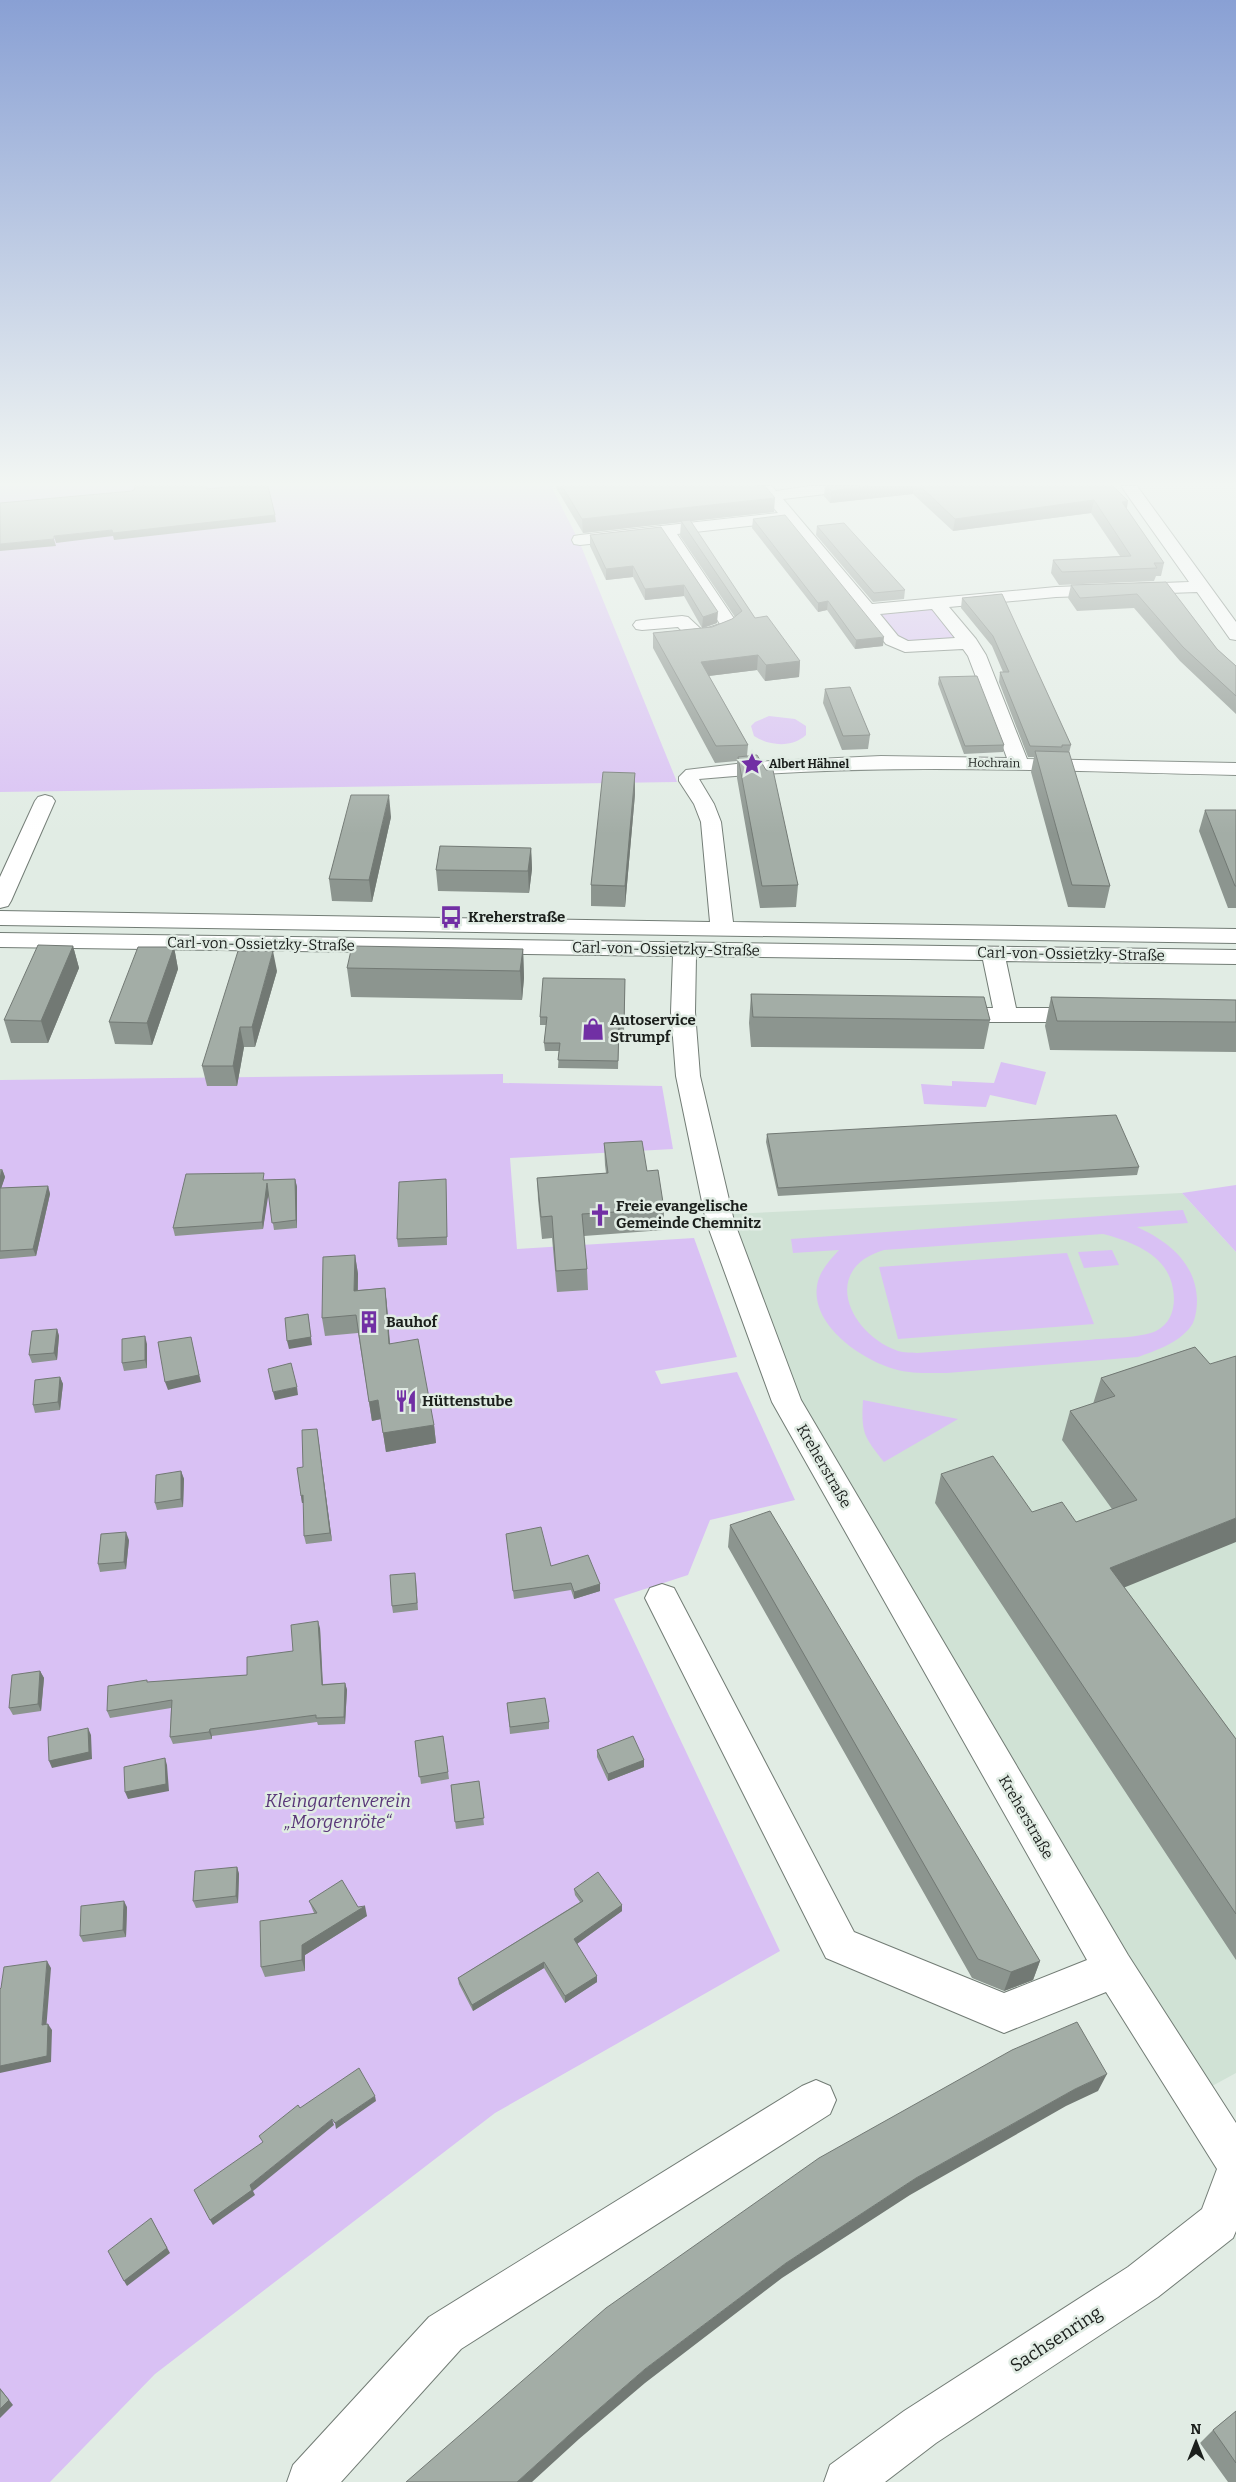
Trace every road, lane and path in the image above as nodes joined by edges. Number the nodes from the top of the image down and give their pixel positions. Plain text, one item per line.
1 (714, 602) edge
2 (860, 602) edge
3 (950, 602) edge
4 (1212, 602) edge
5 (937, 603) junction
6 (867, 610) junction
7 (642, 626) dead end
8 (1236, 635) edge
9 (970, 643) junction
10 (1019, 764) junction
11 (1206, 768) junction
12 (1236, 769) edge
13 (1216, 790) dead end
14 (45, 800) dead end
15 (0, 901) edge
16 (0, 918) edge
17 (105, 919) junction
18 (722, 928) junction
19 (0, 940) edge
20 (96, 942) junction
21 (685, 949) junction
22 (1233, 950) edge
23 (992, 953) junction
24 (1236, 979) edge
25 (928, 1014) edge
26 (1006, 1015) junction
27 (1106, 1016) edge
28 (662, 1598) dead end
29 (1114, 1968) junction
30 (816, 2100) dead end
31 (1236, 2161) edge
32 (1236, 2173) edge
33 (310, 2482) edge
34 (847, 2482) edge

1 - 7 street
2 - 6 street
3 - 5 street
4 - 8 street
5 - 6 street
5 - 9 street
6 - 9 street
9 - 10 street
10 - 11 street, Hochrain
10 - 18 street, Hochrain
11 - 12 street, Hochrain
11 - 13 street
14 - 15 street
16 - 17 street, Carl-von-Ossietzky-Straße
17 - 18 street, Carl-von-Ossietzky-Straße
17 - 20 street
18 - 21 street
18 - 22 street, Carl-von-Ossietzky-Straße
19 - 20 street, Carl-von-Ossietzky-Straße
20 - 21 street, Carl-von-Ossietzky-Straße
21 - 23 street, Carl-von-Ossietzky-Straße
21 - 29 street, Kreherstraße
22 - 23 street, Carl-von-Ossietzky-Straße
22 - 24 street
23 - 26 street
25 - 26 street
26 - 27 street
28 - 29 street
29 - 31 street, Kreherstraße
30 - 33 street
32 - 34 street, Sachsenring

